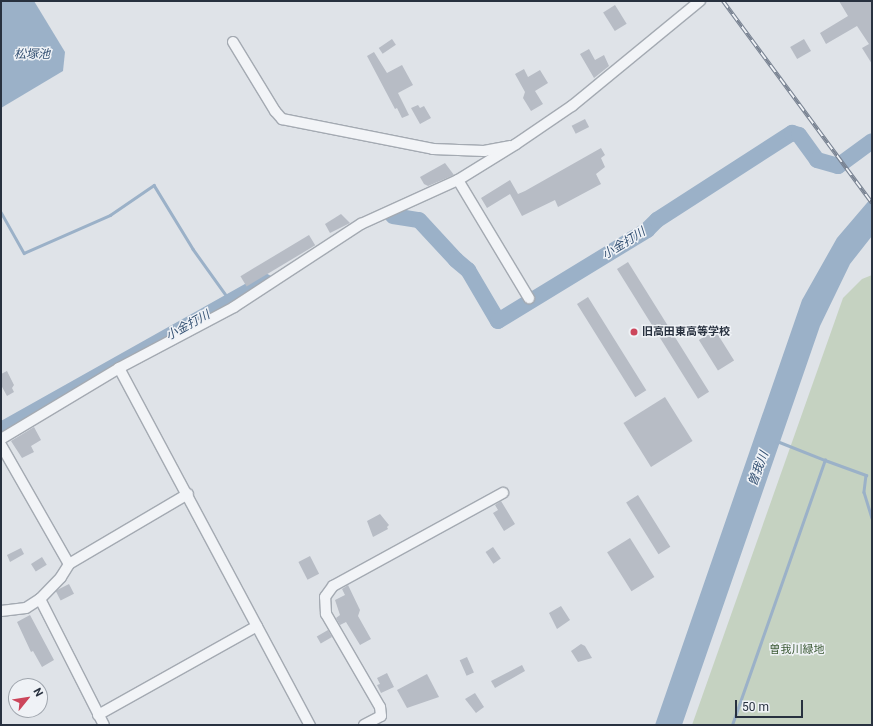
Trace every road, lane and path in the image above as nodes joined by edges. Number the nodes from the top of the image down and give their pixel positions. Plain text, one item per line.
1 (700, 1) edge
2 (233, 42) dead end
3 (516, 144) junction
4 (458, 180) junction
5 (529, 298) dead end
6 (119, 368) junction
7 (1, 439) edge
8 (1, 445) edge
9 (503, 493) dead end
10 (188, 494) junction
11 (69, 564) junction
12 (40, 599) junction
13 (1, 611) edge
14 (256, 626) junction
15 (98, 715) junction
16 (104, 725) edge
17 (310, 725) edge
18 (364, 725) edge

1 - 3 street
2 - 3 street
3 - 4 street
4 - 5 street
4 - 6 street
6 - 7 street
6 - 10 street
8 - 11 street
9 - 18 street
10 - 11 street
10 - 14 street
11 - 12 street
12 - 13 street
12 - 15 street
14 - 15 street
14 - 17 street
15 - 16 street

